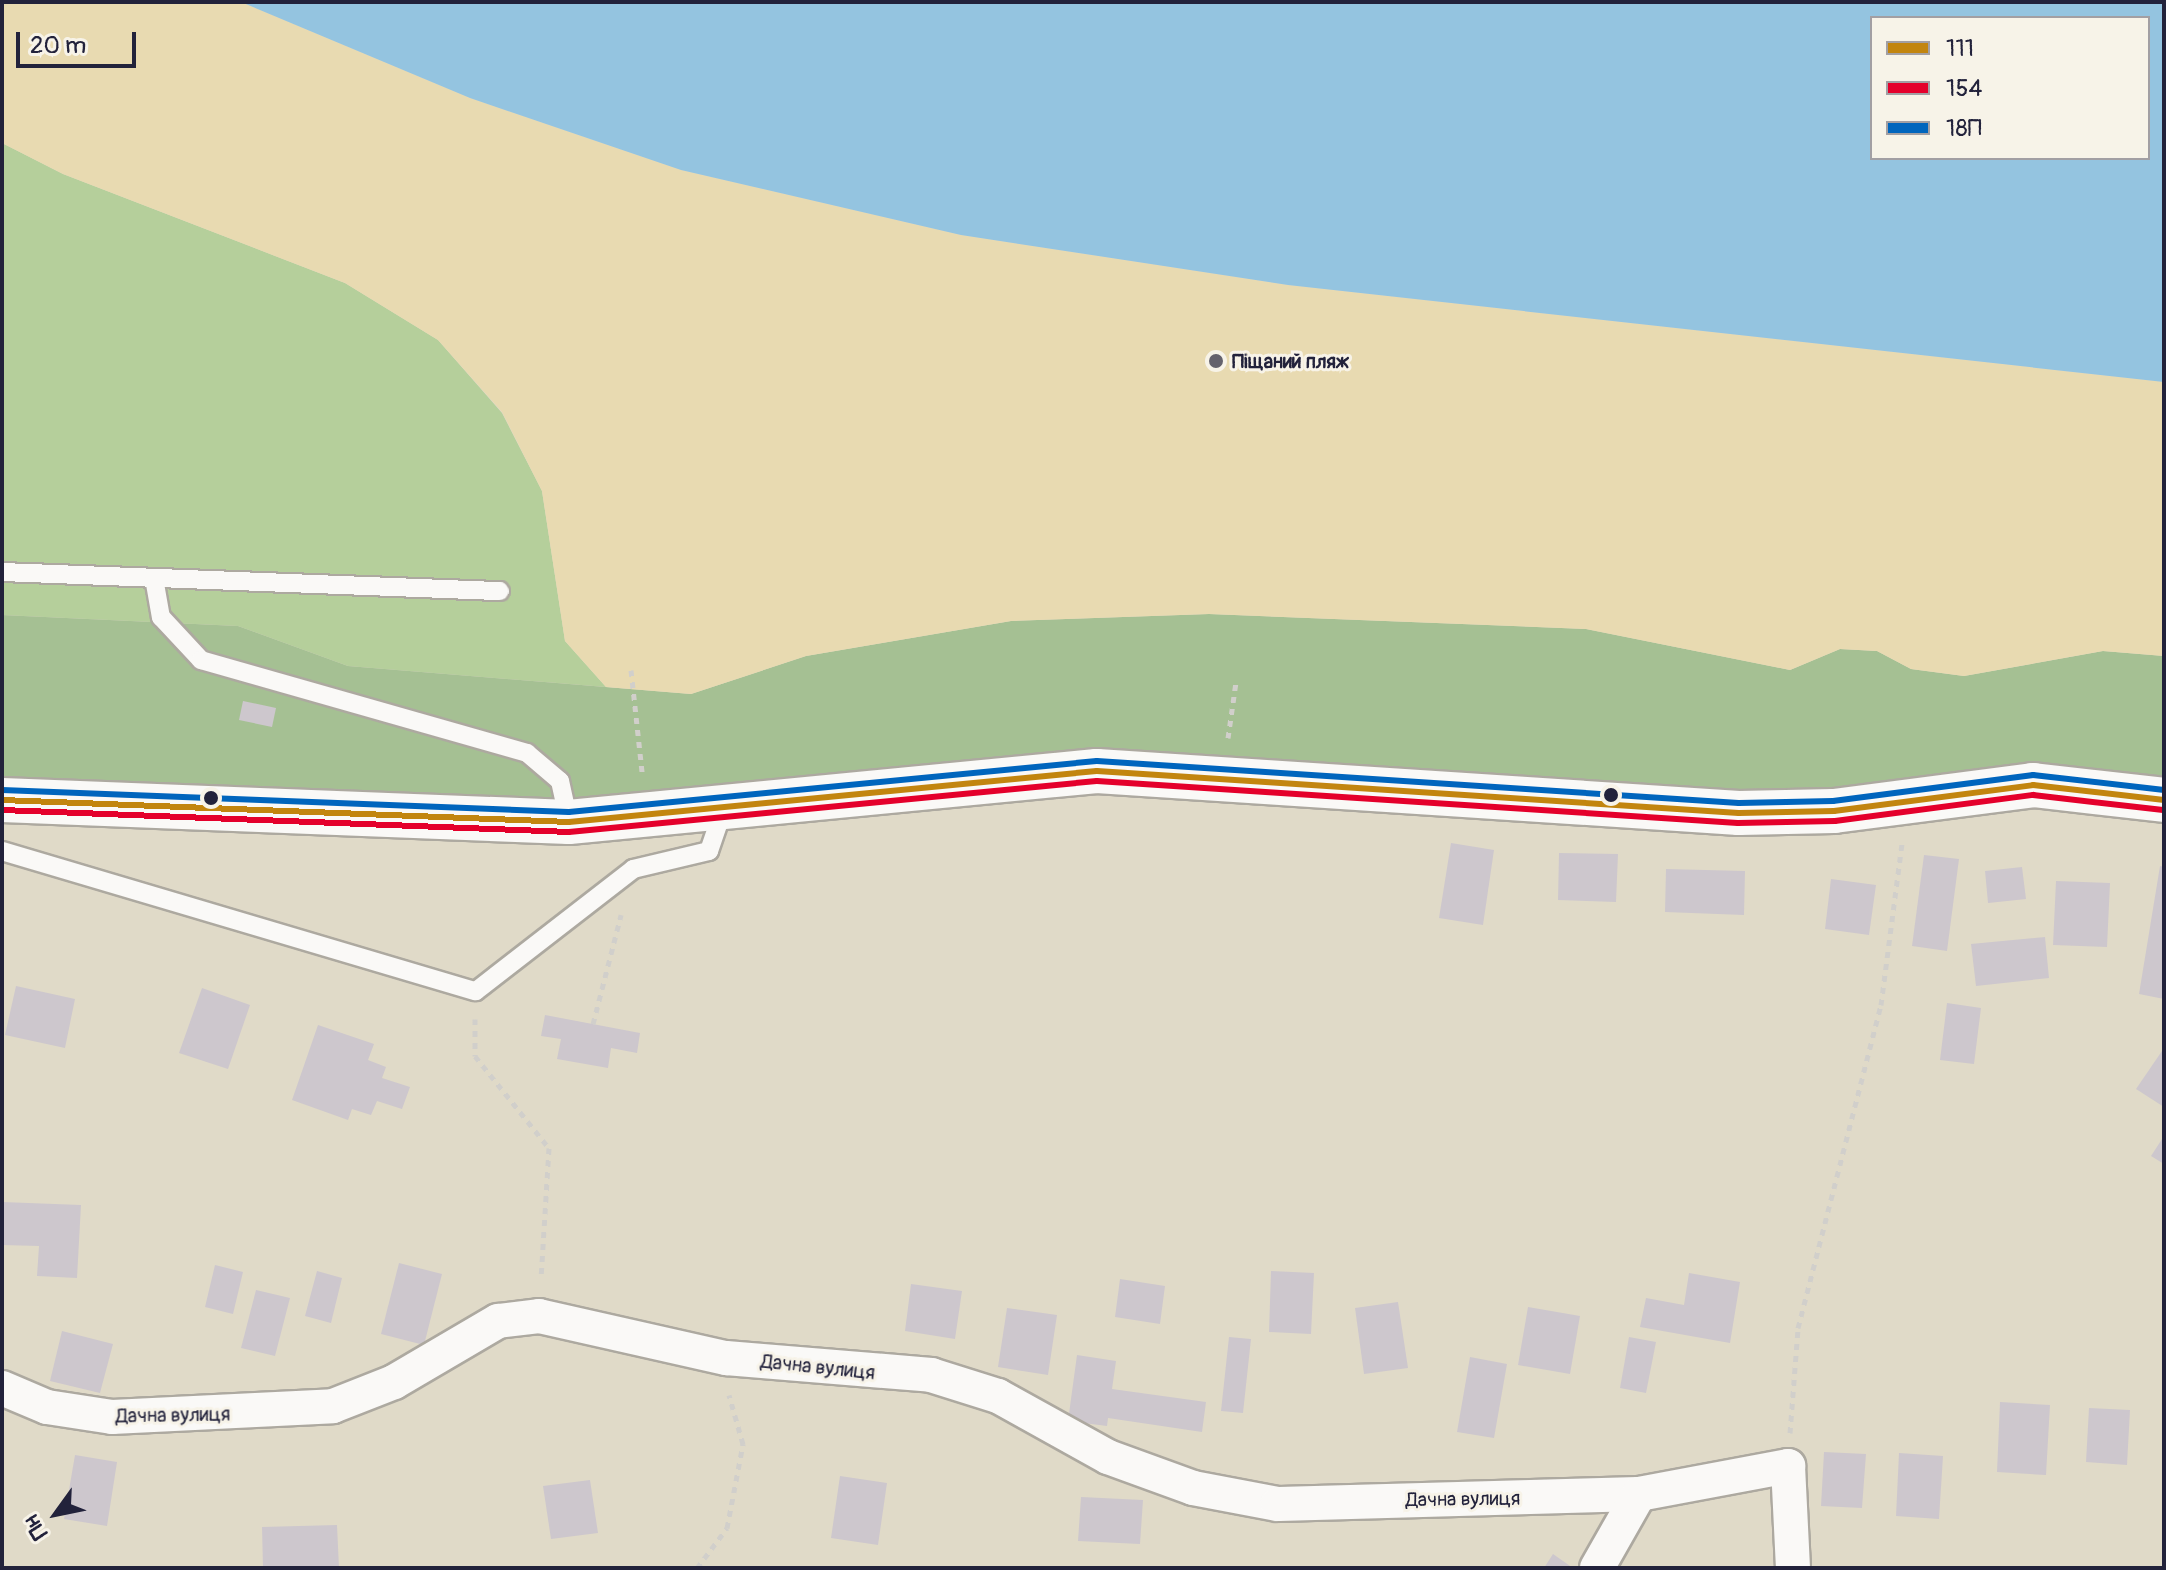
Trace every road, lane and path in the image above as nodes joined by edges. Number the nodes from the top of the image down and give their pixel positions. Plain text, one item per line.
1 (2, 572) edge
2 (154, 578) junction
3 (500, 591) dead end
4 (631, 670) dead end
5 (1236, 682) dead end
6 (1226, 749) dead end
7 (641, 770) dead end
8 (2, 800) edge
9 (2164, 800) edge
10 (722, 813) junction
11 (569, 822) junction
12 (1903, 837) dead end
13 (2, 851) edge
14 (633, 869) junction
15 (593, 1024) dead end
16 (475, 1056) dead end
17 (539, 1316) junction
18 (2, 1388) edge
19 (729, 1397) dead end
20 (1788, 1466) junction
21 (1639, 1494) junction
22 (697, 1568) edge
23 (1597, 1568) edge
24 (1793, 1568) edge

1 - 2 lane
2 - 3 lane
2 - 11 lane
4 - 7 path
5 - 6 path
8 - 11 street
9 - 10 street
10 - 11 street
10 - 14 lane
12 - 20 path
13 - 14 lane
14 - 15 path
16 - 17 path
17 - 18 street, Дачна вулиця
17 - 21 street, Дачна вулиця
19 - 22 path
20 - 21 street, Дачна вулиця
20 - 24 street
21 - 23 street

